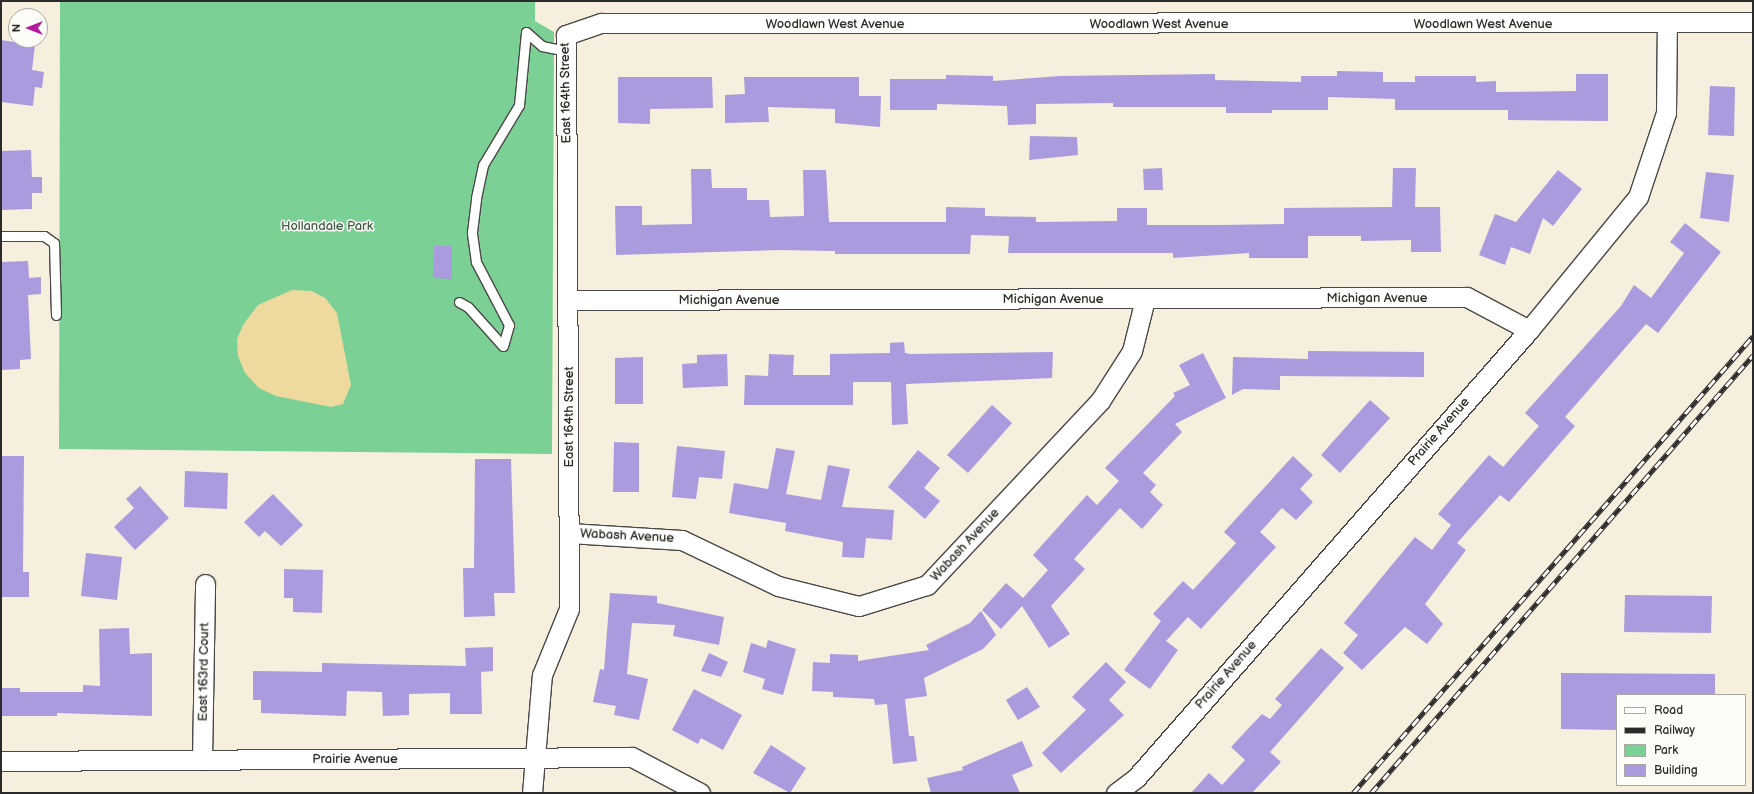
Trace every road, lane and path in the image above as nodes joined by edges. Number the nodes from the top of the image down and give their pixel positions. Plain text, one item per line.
1 (1753, 22) edge
2 (1668, 24) junction
3 (566, 43) junction
4 (1, 236) edge
5 (1145, 299) junction
6 (569, 300) junction
7 (459, 302) dead end
8 (56, 315) dead end
9 (1529, 330) junction
10 (569, 533) junction
11 (205, 584) dead end
12 (532, 758) junction
13 (202, 760) junction
14 (1, 761) edge
15 (532, 793) edge
16 (700, 793) edge
17 (1116, 793) edge

1 - 2 street, Woodlawn West Avenue
2 - 3 street, Woodlawn West Avenue
2 - 9 street, Prairie Avenue
3 - 6 street, East 164th Street
3 - 7 lane
4 - 8 lane
5 - 6 street, Michigan Avenue
5 - 9 street, Michigan Avenue
5 - 10 street, Wabash Avenue
6 - 10 street, East 164th Street
9 - 17 street, Prairie Avenue
10 - 12 street, East 164th Street
11 - 13 street, East 163rd Court
12 - 13 street, Prairie Avenue
12 - 15 street, East 164th Street
12 - 16 street, Prairie Avenue
13 - 14 street, Prairie Avenue

